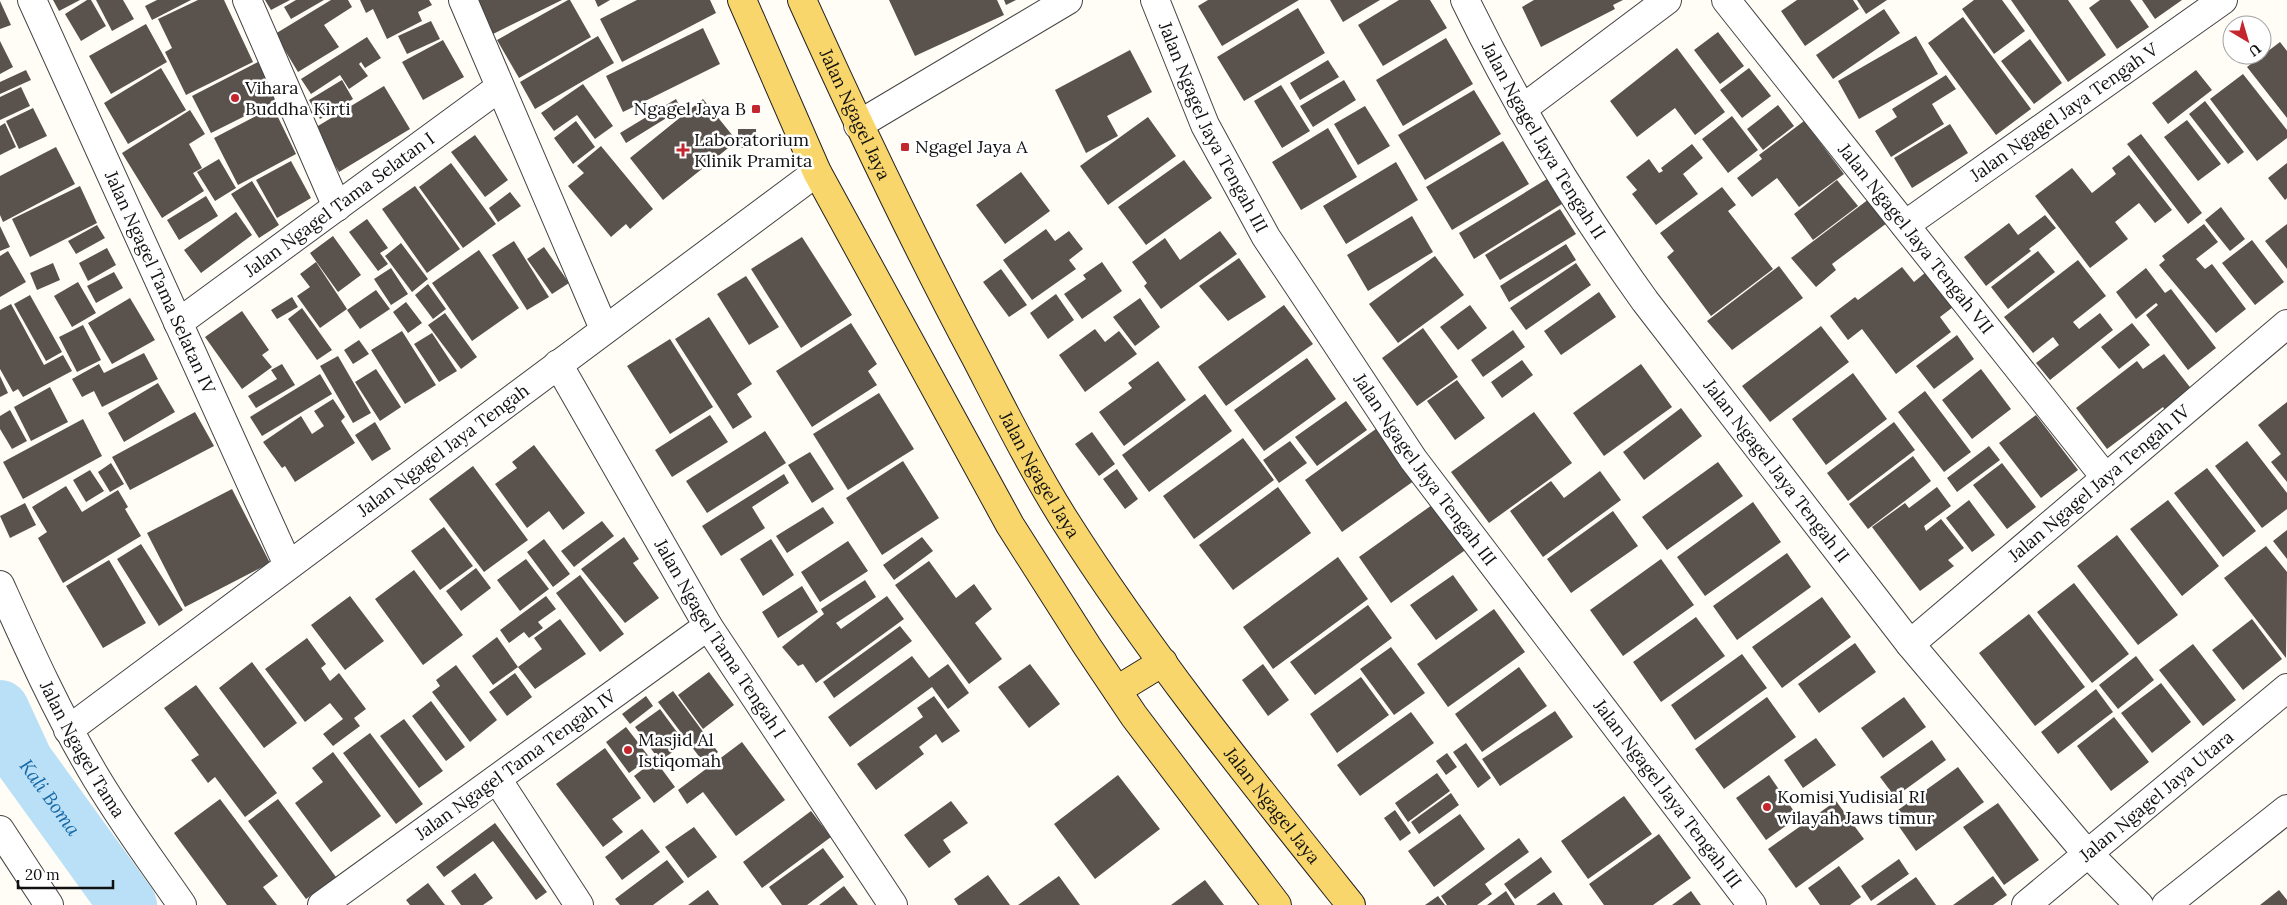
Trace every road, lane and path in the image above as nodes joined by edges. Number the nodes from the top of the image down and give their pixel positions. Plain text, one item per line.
1 (32, 0) edge
2 (248, 0) edge
3 (463, 0) edge
4 (742, 0) edge
5 (802, 0) edge
6 (1068, 0) edge
7 (1155, 0) edge
8 (1465, 0) edge
9 (1667, 0) edge
10 (1726, 0) edge
11 (2223, 0) edge
12 (500, 87) junction
13 (1522, 109) junction
14 (858, 125) junction
15 (817, 172) junction
16 (337, 207) junction
17 (1905, 225) junction
18 (178, 323) junction
19 (2287, 324) edge
20 (604, 329) junction
21 (558, 364) junction
22 (2105, 476) junction
23 (288, 565) junction
24 (0, 585) edge
25 (708, 626) junction
26 (1910, 644) junction
27 (1163, 662) junction
28 (2287, 688) edge
29 (1116, 690) junction
30 (68, 730) junction
31 (497, 779) junction
32 (2287, 809) edge
33 (0, 830) edge
34 (2088, 855) junction
35 (49, 905) edge
36 (182, 905) edge
37 (322, 905) edge
38 (579, 905) edge
39 (893, 905) edge
40 (1277, 905) edge
41 (1351, 905) edge
42 (1752, 905) edge
43 (2026, 905) edge
44 (2139, 905) edge
45 (2166, 905) edge

1 - 18 street, Jalan Ngagel Tama Selatan IV
2 - 16 street
3 - 12 street
4 - 15 main road
5 - 14 main road, Jalan Ngagel Jaya
6 - 14 street
7 - 42 street, Jalan Ngagel Jaya Tengah III
8 - 13 street, Jalan Ngagel Jaya Tengah II
9 - 13 street
10 - 17 street, Jalan Ngagel Jaya Tengah VII
11 - 17 street, Jalan Ngagel Jaya Tengah V
12 - 16 street, Jalan Ngagel Tama Selatan I
12 - 20 street
13 - 26 street, Jalan Ngagel Jaya Tengah II
14 - 27 main road, Jalan Ngagel Jaya
15 - 20 street, Jalan Ngagel Jaya Tengah
15 - 29 main road
16 - 18 street, Jalan Ngagel Tama Selatan I
17 - 22 street, Jalan Ngagel Jaya Tengah VII
18 - 23 street, Jalan Ngagel Tama Selatan IV
19 - 22 street, Jalan Ngagel Jaya Tengah IV
20 - 21 street, Jalan Ngagel Jaya Tengah
21 - 23 street, Jalan Ngagel Jaya Tengah
21 - 25 street, Jalan Ngagel Tama Tengah I
22 - 26 street, Jalan Ngagel Jaya Tengah IV
23 - 30 street, Jalan Ngagel Jaya Tengah
24 - 30 street, Jalan Ngagel Tama
25 - 31 street, Jalan Ngagel Tama Tengah IV
25 - 39 street, Jalan Ngagel Tama Tengah I
26 - 34 street, Jalan Ngagel Jaya Tengah II
27 - 29 main road
27 - 41 main road, Jalan Ngagel Jaya
28 - 34 street, Jalan Ngagel Jaya Utara
29 - 40 main road
30 - 36 street, Jalan Ngagel Tama
31 - 37 street, Jalan Ngagel Tama Tengah IV
31 - 38 street
32 - 45 street
33 - 35 street
34 - 43 street, Jalan Ngagel Jaya Utara
34 - 44 street, Jalan Ngagel Jaya Tengah II

